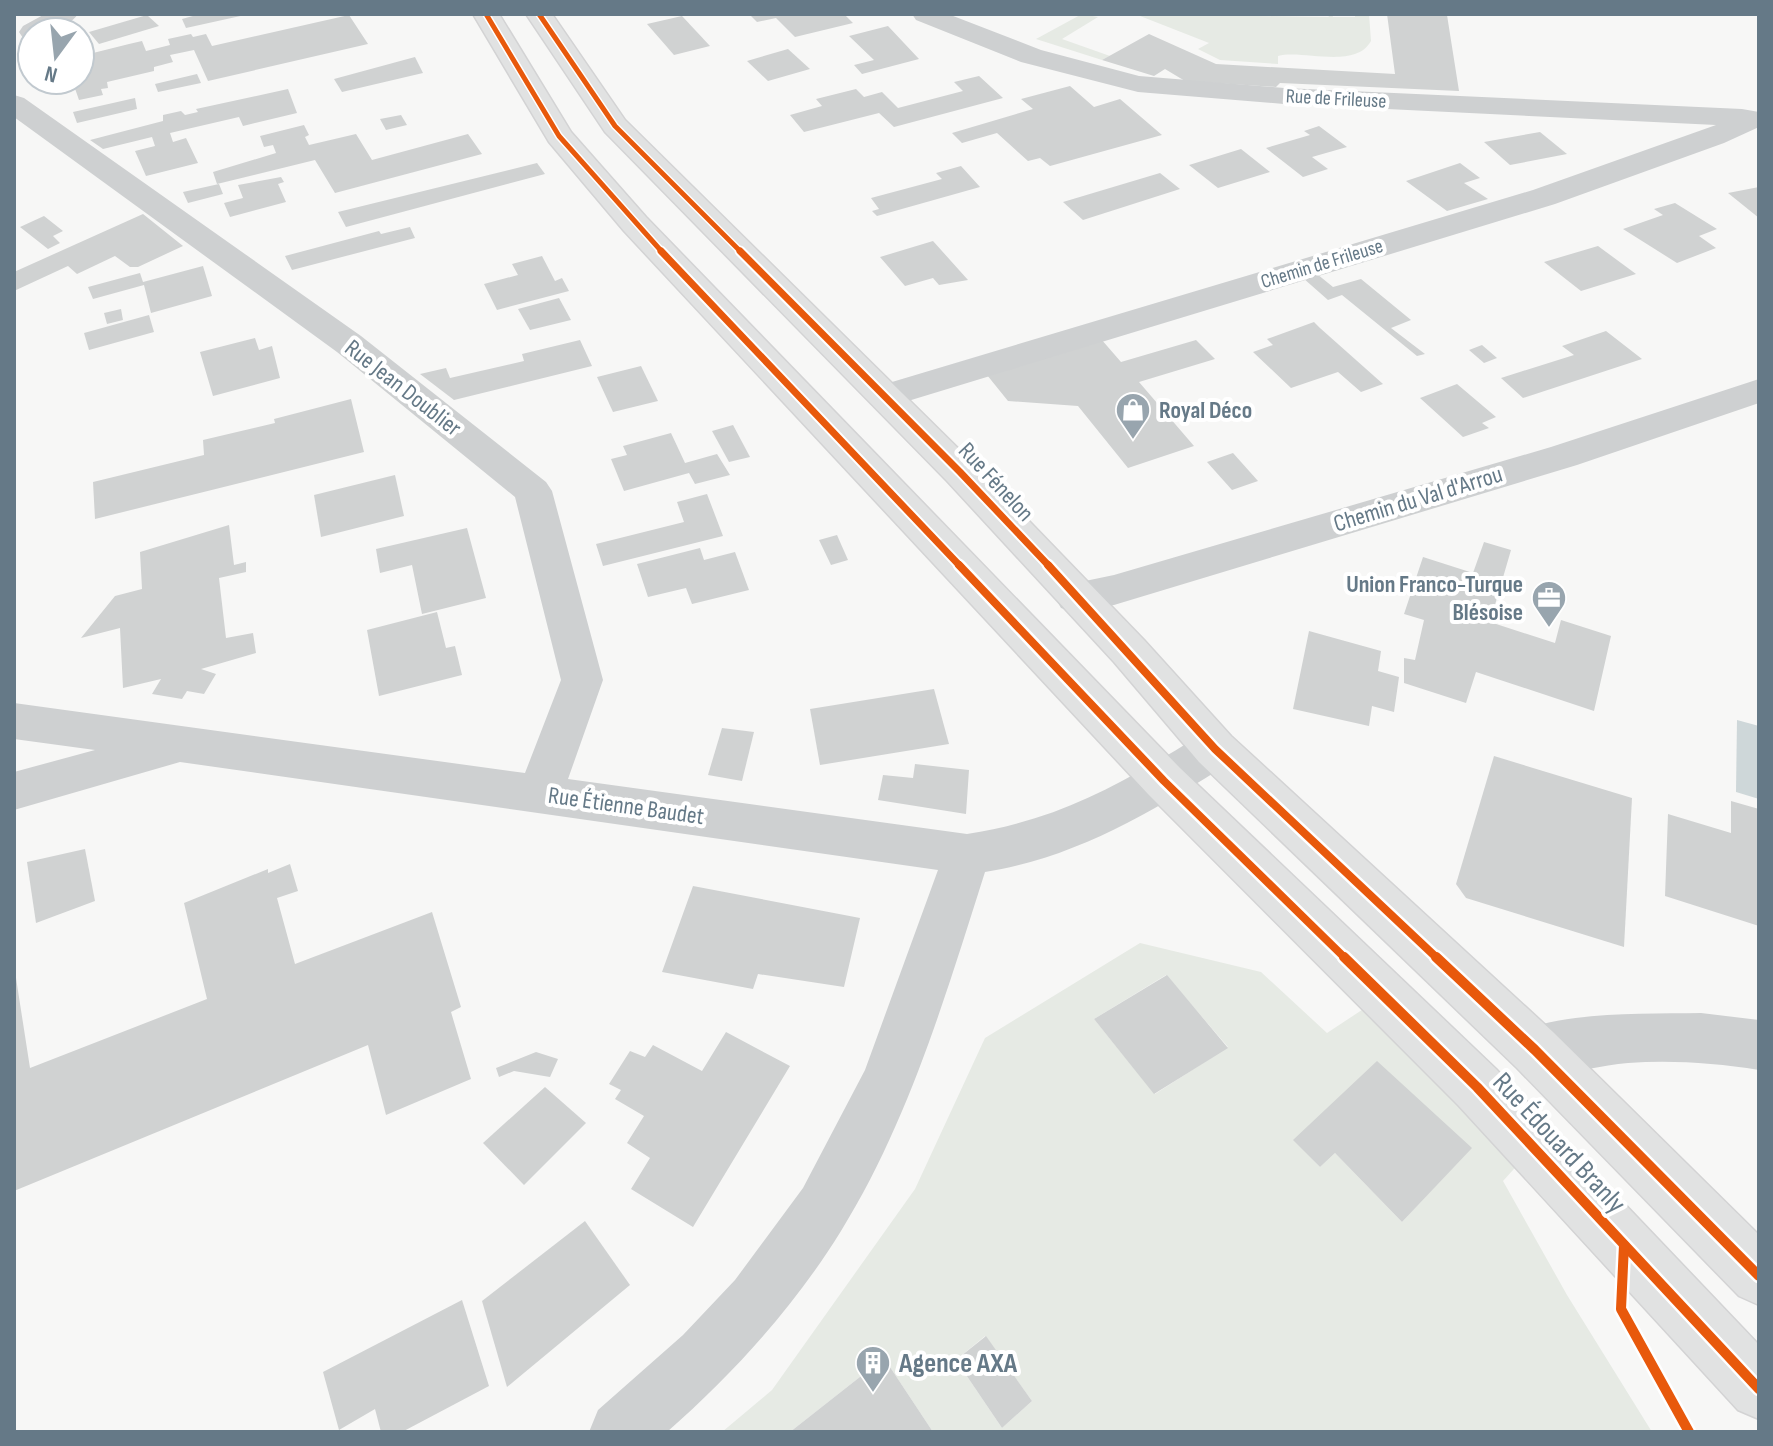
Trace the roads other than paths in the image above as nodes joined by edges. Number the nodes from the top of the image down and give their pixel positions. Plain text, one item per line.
1 (486, 14) edge
2 (539, 14) edge
3 (925, 14) edge
4 (14, 104) edge
5 (1756, 119) edge
6 (1759, 391) edge
7 (885, 396) junction
8 (1075, 597) junction
9 (14, 721) edge
10 (182, 744) junction
11 (1215, 749) junction
12 (1164, 781) junction
13 (14, 791) edge
14 (540, 793) junction
15 (967, 854) junction
16 (1442, 961) joint
17 (1759, 1045) edge
18 (1535, 1050) junction
19 (1759, 1276) edge
20 (1759, 1389) edge
21 (620, 1432) edge

1 - 12 main road
2 - 7 main road, Rue Fénelon
3 - 5 street, Rue de Frileuse
4 - 14 street, Rue Jean Doublier
5 - 7 street, Chemin de Frileuse
6 - 8 street, Chemin du Val d'Arrou
7 - 8 main road, Rue Fénelon
8 - 11 main road, Rue Fénelon
9 - 10 street, Rue Étienne Baudet
10 - 13 street
10 - 14 street, Rue Étienne Baudet
11 - 12 street, Rue Étienne Baudet
11 - 16 main road, Rue Fénelon
12 - 15 street, Rue Étienne Baudet
12 - 20 main road, Rue Édouard Branly
14 - 15 street, Rue Étienne Baudet
15 - 21 street
16 - 18 main road, Rue Édouard Branly
17 - 18 street
18 - 19 main road, Rue Édouard Branly

